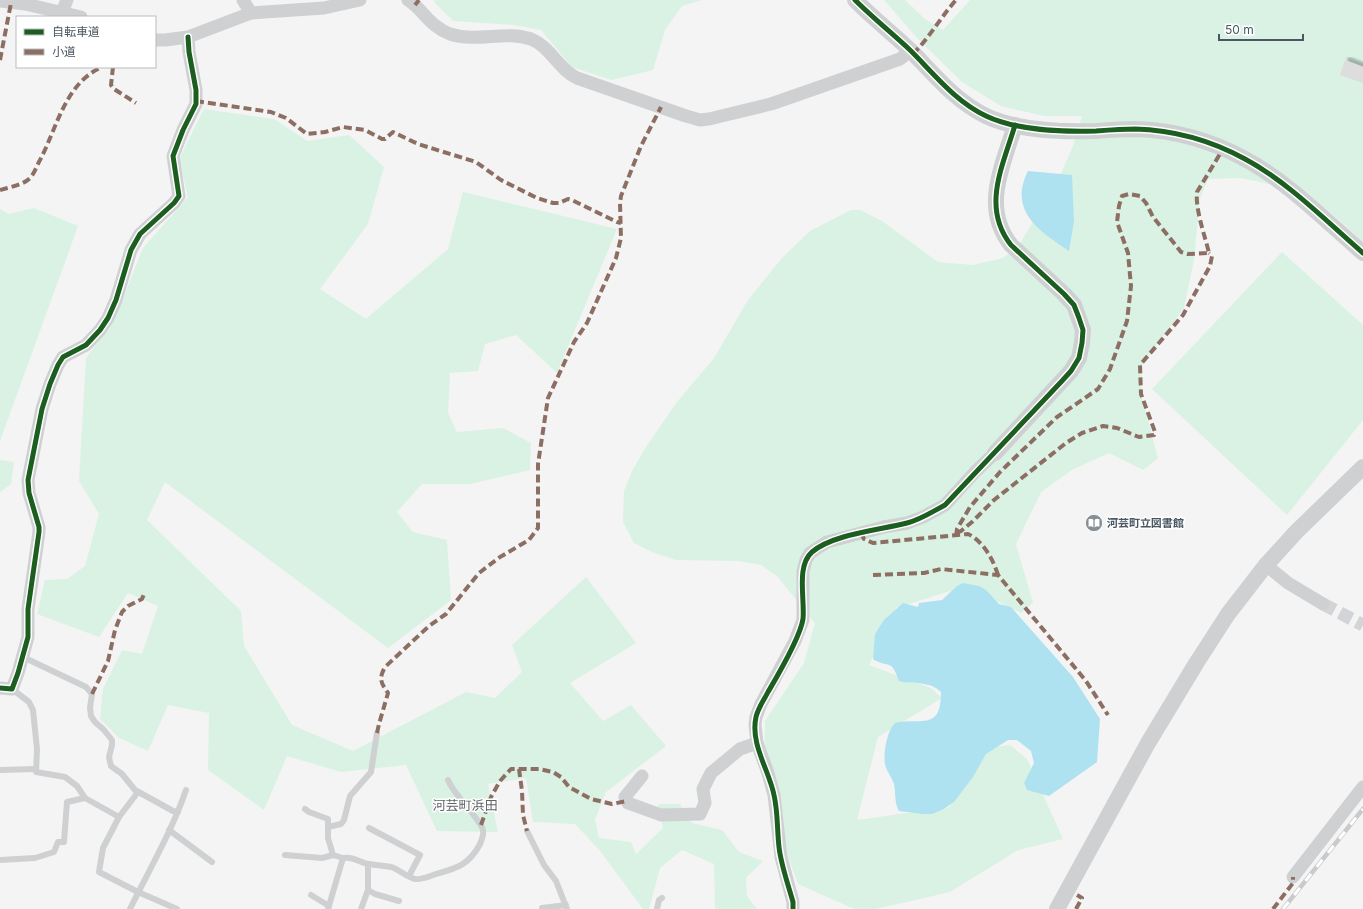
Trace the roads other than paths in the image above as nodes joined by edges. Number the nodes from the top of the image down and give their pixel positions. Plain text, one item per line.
1 (67, 0) edge
2 (243, 0) edge
3 (360, 0) edge
4 (408, 0) edge
5 (855, 0) edge
6 (0, 1) edge
7 (62, 12) junction
8 (251, 13) junction
9 (77, 16) edge
10 (188, 37) junction
11 (156, 40) edge
12 (910, 51) junction
13 (1015, 125) junction
14 (1363, 253) edge
15 (995, 453) joint
16 (1363, 467) edge
17 (1266, 565) junction
18 (1323, 604) tunnel mouth
19 (23, 657) junction
20 (6, 688) edge
21 (377, 733) dead end
22 (757, 743) junction
23 (36, 769) junction
24 (0, 770) edge
25 (642, 776) dead end
26 (448, 780) dead end
27 (1363, 787) edge
28 (186, 790) dead end
29 (138, 792) junction
30 (85, 798) junction
31 (305, 809) dead end
32 (178, 812) junction
33 (119, 818) junction
34 (328, 826) junction
35 (369, 828) dead end
36 (169, 830) junction
37 (527, 831) dead end
38 (285, 855) dead end
39 (333, 855) junction
40 (343, 858) junction
41 (0, 860) edge
42 (212, 862) dead end
43 (368, 864) junction
44 (409, 876) junction
45 (1293, 877) dead end
46 (368, 890) junction
47 (138, 892) junction
48 (310, 895) dead end
49 (662, 898) dead end
50 (399, 901) dead end
51 (328, 907) edge
52 (566, 907) edge
53 (542, 908) edge
54 (130, 909) edge
55 (177, 909) edge
56 (361, 909) edge
57 (657, 909) edge
58 (793, 909) edge
59 (1057, 909) edge

1 - 7 street
2 - 8 street
3 - 8 street
4 - 12 street
5 - 12 street
6 - 7 street
7 - 9 street
8 - 10 street
10 - 11 street
10 - 19 street
12 - 13 street
13 - 14 street
13 - 15 street
15 - 22 street
16 - 17 street
17 - 18 street
17 - 59 street
19 - 20 street
19 - 29 lane
20 - 23 lane
21 - 34 lane
22 - 25 street
22 - 58 street
23 - 24 lane
23 - 30 lane
26 - 44 lane
27 - 45 street
28 - 32 lane
29 - 32 lane
29 - 33 lane
30 - 33 lane
30 - 41 lane
31 - 34 lane
32 - 36 lane
33 - 47 lane
34 - 39 lane
35 - 44 lane
36 - 42 lane
36 - 47 lane
37 - 52 lane
38 - 39 lane
39 - 40 lane
40 - 43 lane
40 - 51 lane
43 - 44 lane
43 - 46 lane
46 - 50 lane
46 - 56 lane
47 - 54 lane
47 - 55 lane
48 - 51 lane
49 - 57 lane
52 - 53 lane

